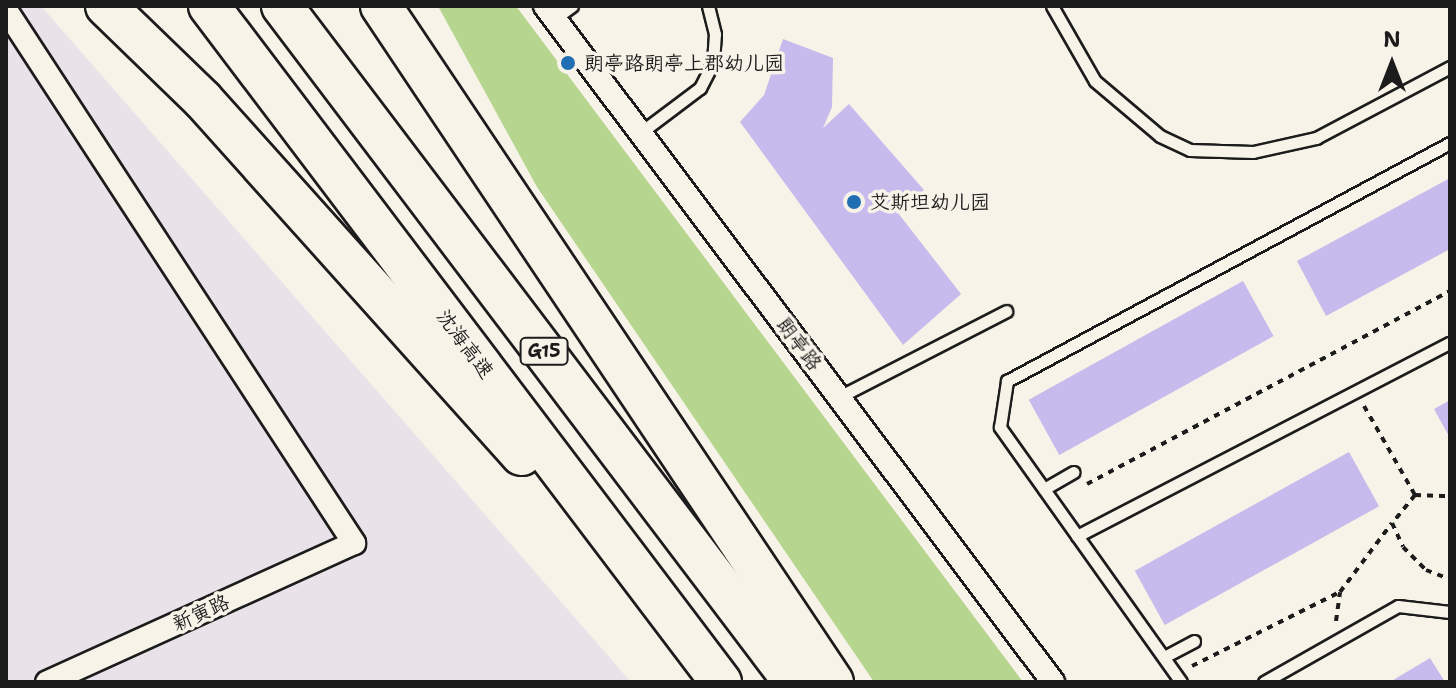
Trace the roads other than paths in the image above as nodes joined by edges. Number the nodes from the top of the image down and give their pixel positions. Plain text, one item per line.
1 (106, 6) edge
2 (129, 6) edge
3 (209, 6) edge
4 (381, 6) edge
5 (408, 6) edge
6 (1052, 6) edge
7 (711, 7) edge
8 (6, 10) edge
9 (557, 10) edge
10 (288, 13) edge
11 (1450, 67) edge
12 (203, 100) junction
13 (640, 133) junction
14 (1450, 143) edge
15 (546, 251) junction
16 (1006, 311) dead end
17 (1450, 343) edge
18 (839, 397) junction
19 (1074, 472) dead end
20 (1044, 489) junction
21 (1077, 536) junction
22 (1450, 612) edge
23 (671, 616) junction
24 (1194, 641) dead end
25 (1164, 657) junction
26 (1179, 678) edge
27 (47, 682) edge
28 (721, 682) edge
29 (794, 682) edge
30 (811, 682) edge
31 (833, 682) edge
32 (1053, 682) edge
33 (1264, 682) edge

1 - 12 highway
2 - 12 highway
3 - 23 highway, 沈海高速 / G15
4 - 15 highway
5 - 15 highway
6 - 11 lane
7 - 13 lane
8 - 27 street, 新寅路
9 - 13 street, 朗亭路
10 - 29 highway, G15
10 - 30 highway
12 - 23 highway
13 - 18 street, 朗亭路
14 - 20 lane
15 - 31 highway
16 - 18 lane
17 - 21 lane
18 - 32 street, 朗亭路
19 - 20 lane
20 - 21 lane
21 - 25 lane
22 - 33 lane
23 - 28 highway, 沈海高速 / G15
24 - 25 lane
25 - 26 lane

